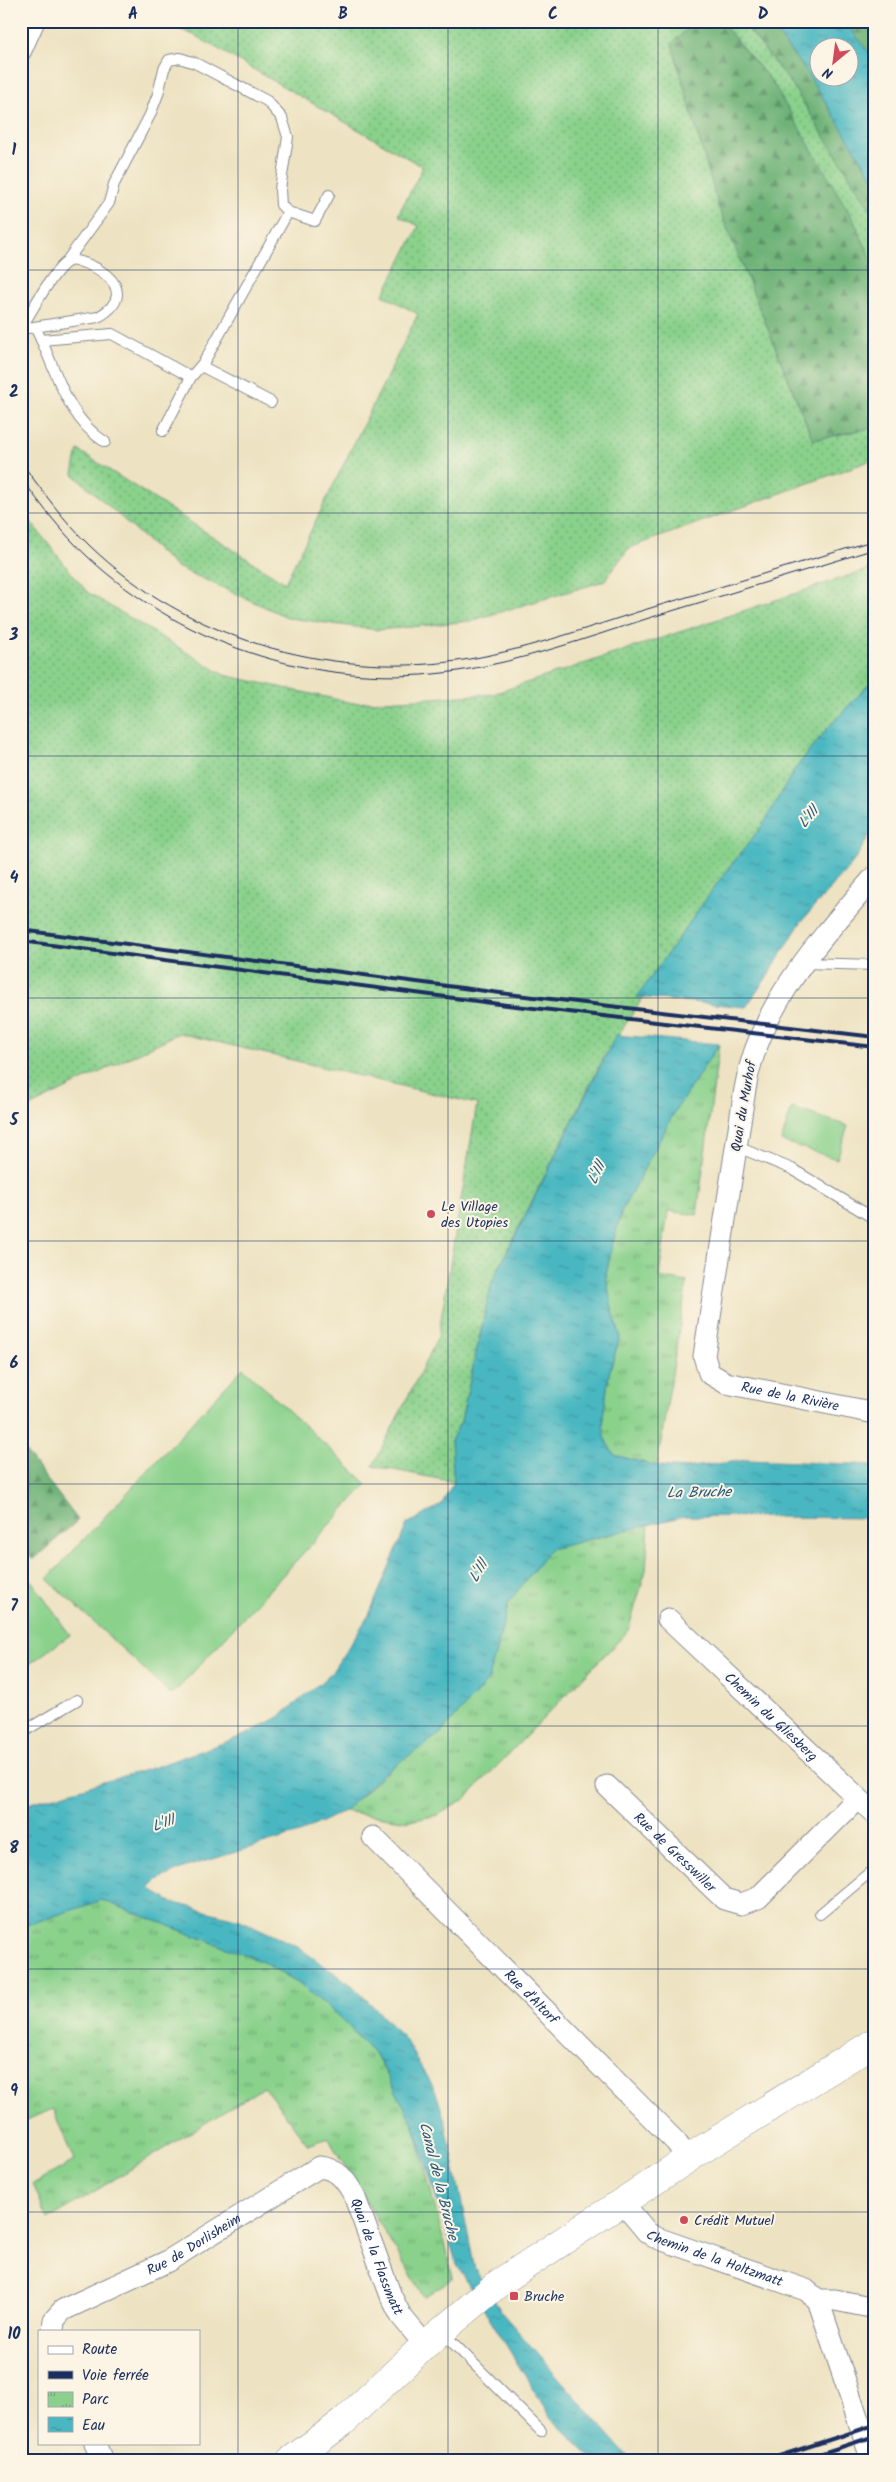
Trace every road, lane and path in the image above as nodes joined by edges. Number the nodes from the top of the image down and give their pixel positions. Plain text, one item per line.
1 (34, 21) edge
2 (21, 50) edge
3 (330, 195) dead end
4 (288, 212) junction
5 (66, 262) junction
6 (35, 327) junction
7 (21, 329) edge
8 (42, 340) junction
9 (200, 366) junction
10 (191, 377) junction
11 (271, 402) dead end
12 (163, 430) dead end
13 (105, 442) dead end
14 (875, 876) edge
15 (804, 963) junction
16 (875, 965) edge
17 (736, 1146) junction
18 (875, 1219) edge
19 (708, 1373) joint
20 (875, 1413) edge
21 (668, 1619) dead end
22 (77, 1700) dead end
23 (21, 1733) edge
24 (607, 1786) dead end
25 (857, 1798) junction
26 (875, 1814) edge
27 (373, 1838) dead end
28 (875, 1868) edge
29 (820, 1914) dead end
30 (875, 2042) edge
31 (688, 2159) junction
32 (332, 2170) joint
33 (622, 2202) junction
34 (818, 2300) junction
35 (875, 2308) edge
36 (54, 2325) edge
37 (433, 2338) junction
38 (541, 2431) dead end
39 (95, 2444) edge
40 (102, 2461) edge
41 (290, 2461) edge
42 (872, 2461) edge

1 - 2 street
3 - 4 lane
4 - 5 lane
4 - 9 lane
5 - 6 lane
5 - 7 lane
6 - 7 lane
6 - 8 lane
8 - 10 lane
8 - 13 lane
9 - 10 lane
9 - 11 lane
10 - 12 lane
14 - 15 street, Quai du Murhof
15 - 16 lane
15 - 17 street, Quai du Murhof
17 - 18 lane
17 - 19 street, Quai du Murhof
19 - 20 street, Rue de la Rivière
21 - 25 street, Chemin du Gliesberg
22 - 23 lane
24 - 25 street, Rue de Gresswiller
25 - 26 street, Chemin du Gliesberg
27 - 31 street, Rue d'Altorf
28 - 29 lane
30 - 31 main road
31 - 33 main road
32 - 36 street, Rue de Dorlisheim
32 - 37 street, Quai de la Flassmatt
33 - 34 street, Chemin de la Holtzmatt
33 - 37 main road
34 - 35 street, Chemin de la Holtzmatt
34 - 42 street
37 - 38 lane
37 - 41 main road
39 - 40 street

